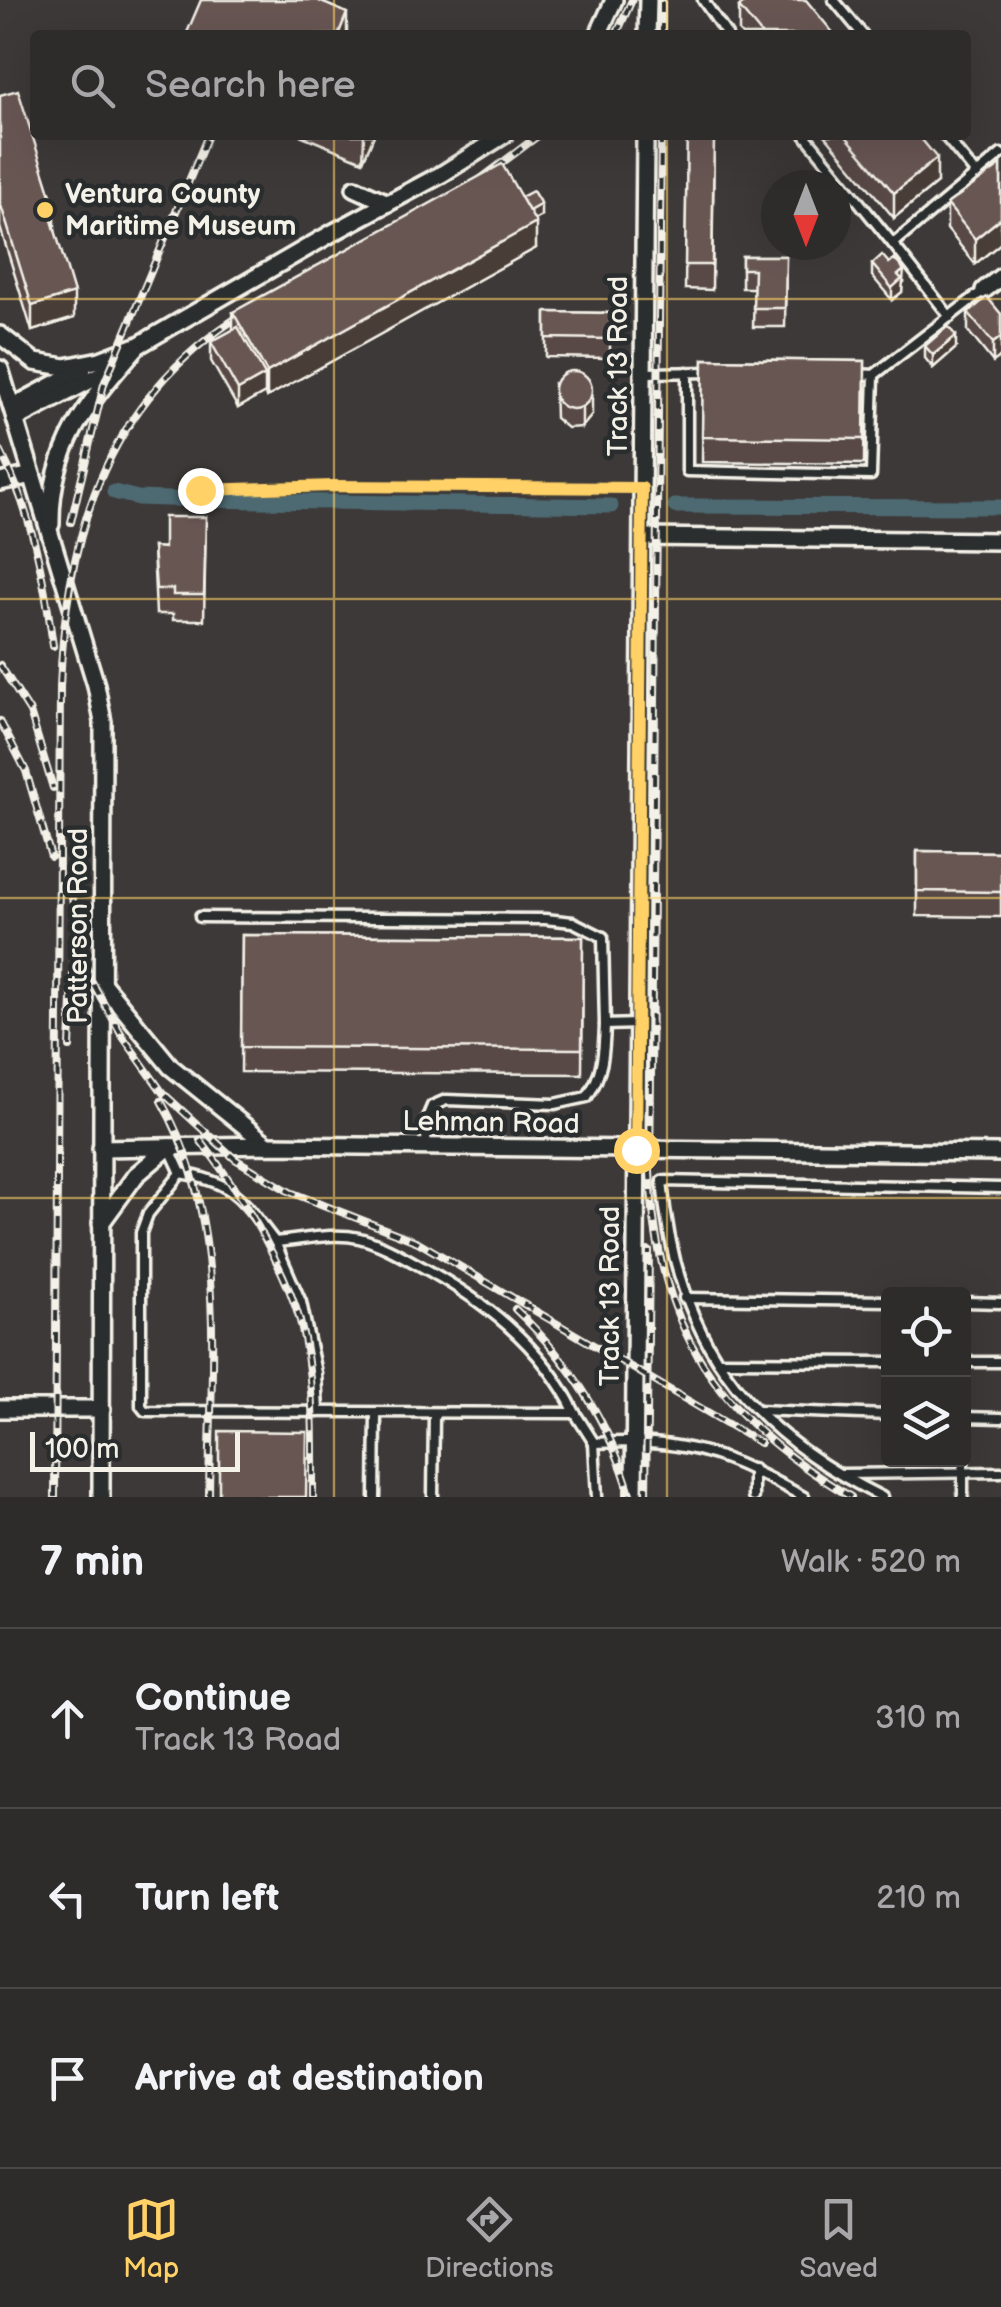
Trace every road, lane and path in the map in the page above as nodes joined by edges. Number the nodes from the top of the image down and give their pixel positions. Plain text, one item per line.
1 (614, 0) edge
2 (648, 0) edge
3 (703, 0) edge
4 (834, 0) edge
5 (605, 30) edge
6 (646, 30) edge
7 (724, 30) edge
8 (859, 30) edge
9 (495, 140) edge
10 (644, 140) edge
11 (809, 140) edge
12 (948, 140) edge
13 (1001, 154) edge
14 (977, 175) junction
15 (355, 188) dead end
16 (388, 203) junction
17 (893, 244) junction
18 (1001, 276) edge
19 (223, 280) dead end
20 (984, 290) joint
21 (215, 300) junction
22 (950, 318) junction
23 (0, 335) edge
24 (139, 344) junction
25 (100, 360) junction
26 (122, 364) junction
27 (0, 369) edge
28 (687, 372) junction
29 (724, 372) edge
30 (643, 373) junction
31 (855, 374) edge
32 (874, 375) junction
33 (14, 413) junction
34 (32, 475) junction
35 (0, 482) edge
36 (642, 488) junction
37 (200, 490) dead end
38 (643, 537) junction
39 (1001, 541) edge
40 (52, 544) junction
41 (200, 917) dead end
42 (103, 984) junction
43 (638, 1024) junction
44 (605, 1025) junction
45 (268, 1146) junction
46 (170, 1147) junction
47 (426, 1147) junction
48 (101, 1148) junction
49 (636, 1150) junction
50 (1001, 1153) edge
51 (181, 1173) junction
52 (1001, 1188) edge
53 (101, 1223) junction
54 (275, 1242) junction
55 (684, 1298) junction
56 (881, 1301) edge
57 (971, 1302) edge
58 (1001, 1302) edge
59 (718, 1361) junction
60 (881, 1362) edge
61 (971, 1362) edge
62 (1001, 1362) edge
63 (0, 1409) edge
64 (102, 1409) junction
65 (757, 1410) junction
66 (318, 1412) junction
67 (376, 1413) junction
68 (434, 1413) junction
69 (575, 1413) junction
70 (881, 1414) edge
71 (971, 1417) edge
72 (1001, 1418) edge
73 (594, 1443) junction
74 (634, 1443) junction
75 (963, 1467) edge
76 (754, 1470) junction
77 (963, 1472) junction
78 (1001, 1472) edge
79 (839, 1474) junction
80 (101, 1497) edge
81 (375, 1497) edge
82 (433, 1497) edge
83 (598, 1497) edge
84 (634, 1497) edge
85 (753, 1497) edge
86 (804, 1497) edge
87 (882, 1497) edge
88 (964, 1497) edge

1 - 5 street
2 - 6 street
3 - 7 lane
4 - 8 lane
9 - 16 street
10 - 30 street, Track 13 Road
11 - 17 lane
12 - 14 lane
13 - 14 lane
14 - 17 lane
15 - 16 street
16 - 21 street
17 - 22 lane
18 - 20 street
19 - 21 street
20 - 22 lane
21 - 24 street
22 - 32 lane
23 - 25 street
24 - 25 street
24 - 26 street
25 - 33 street
26 - 33 street
26 - 40 street
27 - 33 street, Patterson Road
28 - 29 lane
28 - 30 lane
28 - 32 lane
30 - 36 street, Track 13 Road
31 - 32 lane
33 - 34 street, Patterson Road
34 - 35 street
34 - 40 street, Patterson Road
36 - 37 path
36 - 38 street, Track 13 Road
38 - 39 street
38 - 43 street, Track 13 Road
40 - 42 street, Patterson Road
41 - 44 lane
42 - 45 street
42 - 48 street, Patterson Road
43 - 44 lane
43 - 49 street, Track 13 Road
44 - 47 lane
45 - 46 street, Lehman Road
45 - 47 street, Lehman Road
46 - 48 street, Lehman Road
46 - 51 lane
46 - 53 street
47 - 49 street, Lehman Road
48 - 53 street, Patterson Road
49 - 50 street, Lehman Road
49 - 74 street, Track 13 Road
51 - 54 lane
51 - 66 lane
52 - 55 lane
53 - 64 street, Patterson Road
54 - 66 lane
54 - 69 lane
55 - 56 lane
55 - 59 lane
57 - 58 lane
59 - 60 lane
59 - 65 lane
61 - 62 lane
63 - 64 street
64 - 80 street, Patterson Road
65 - 70 lane
65 - 79 lane
66 - 67 lane
67 - 68 lane
67 - 81 lane
68 - 69 lane
68 - 82 lane
69 - 73 lane
71 - 72 lane
73 - 74 lane
73 - 83 lane
74 - 76 lane
74 - 84 street, Track 13 Road
75 - 77 lane
76 - 85 lane
76 - 86 lane
77 - 78 lane
77 - 79 lane
77 - 88 lane
79 - 87 lane

